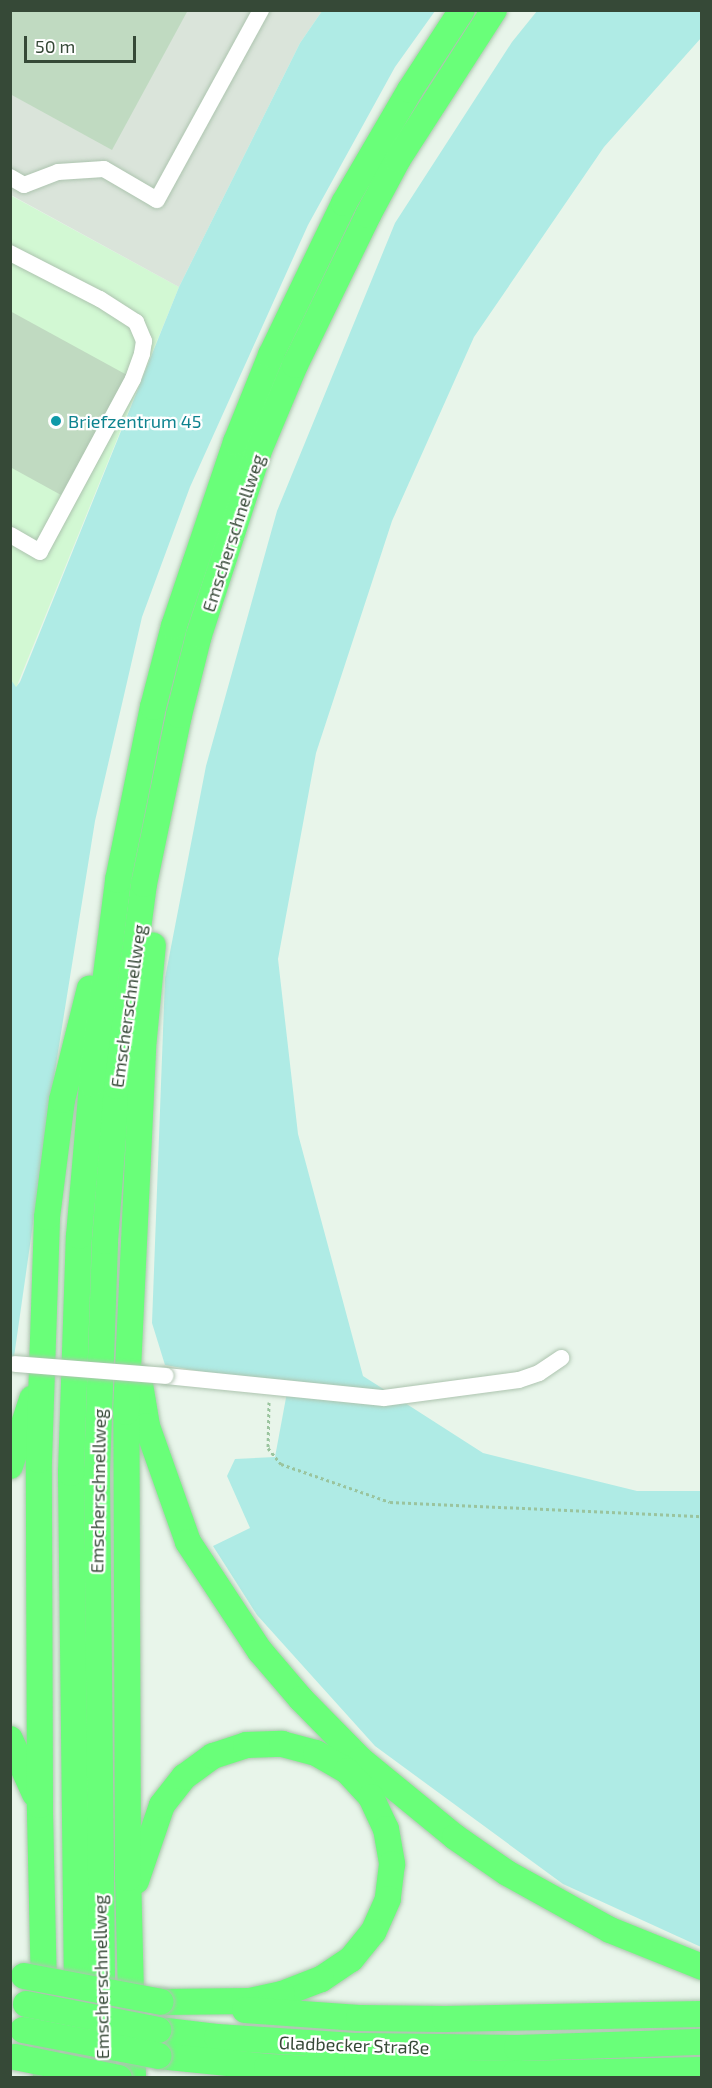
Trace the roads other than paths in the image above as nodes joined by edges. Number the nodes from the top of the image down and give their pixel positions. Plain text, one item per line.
1 (261, 10) edge
2 (462, 10) edge
3 (494, 10) edge
4 (10, 177) edge
5 (10, 253) edge
6 (10, 535) edge
7 (179, 715) junction
8 (118, 880) junction
9 (129, 1322) junction
10 (44, 1346) junction
11 (561, 1358) dead end
12 (13, 1363) edge
13 (10, 1466) edge
14 (10, 1739) edge
15 (40, 1805) junction
16 (129, 1917) junction
17 (702, 1966) edge
18 (17, 1975) edge
19 (18, 2002) edge
20 (161, 2002) junction
21 (702, 2014) edge
22 (17, 2028) edge
23 (702, 2042) edge
24 (13, 2057) edge
25 (702, 2070) edge
26 (46, 2078) edge
27 (78, 2078) edge
28 (103, 2078) edge
29 (119, 2078) edge
30 (133, 2078) edge

1 - 4 lane
2 - 8 highway, Emscherschnellweg
3 - 7 highway, Emscherschnellweg
5 - 6 lane
7 - 9 highway
7 - 28 highway, Emscherschnellweg
8 - 10 highway
8 - 27 highway, Emscherschnellweg
9 - 16 highway
9 - 17 highway
10 - 13 highway
10 - 15 highway
11 - 12 lane, bridge
14 - 15 highway
15 - 26 highway
16 - 20 highway
16 - 30 highway
18 - 20 highway, bridge
19 - 23 highway, Gladbecker Straße, bridge
20 - 21 highway
22 - 25 highway, Gladbecker Straße, bridge
24 - 29 highway, bridge

